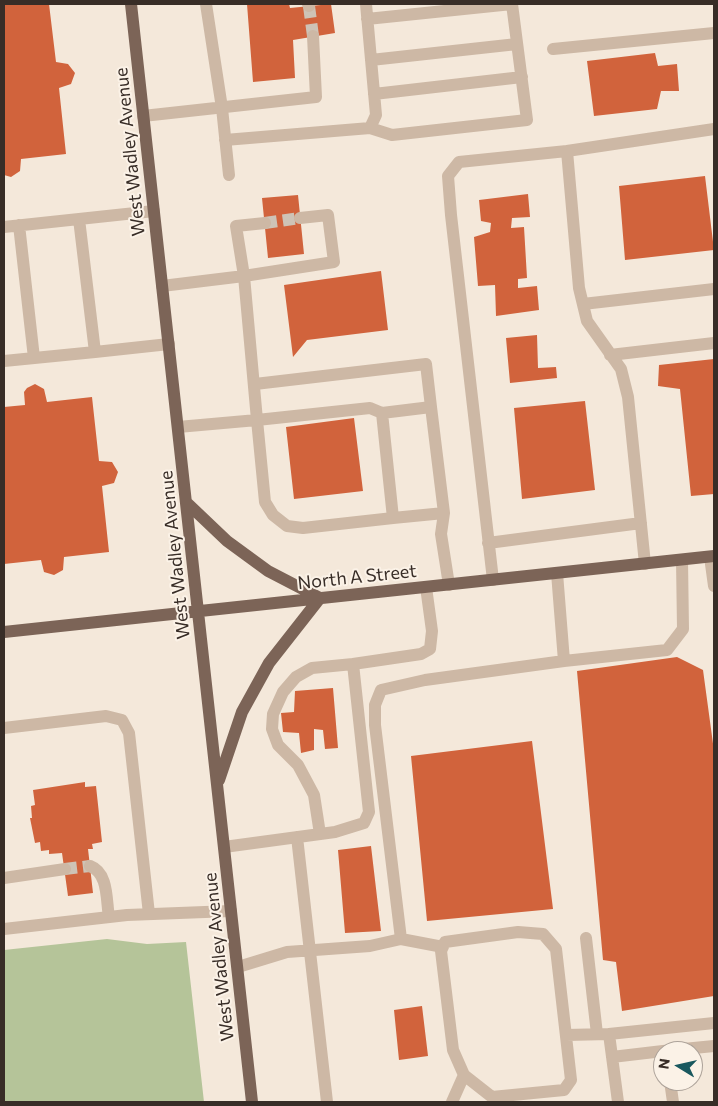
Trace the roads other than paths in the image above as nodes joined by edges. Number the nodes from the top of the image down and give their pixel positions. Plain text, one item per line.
1 (130, 4) edge
2 (206, 4) edge
3 (366, 4) edge
4 (512, 4) edge
5 (367, 19) junction
6 (714, 33) edge
7 (313, 36) tunnel mouth
8 (517, 44) junction
9 (553, 49) dead end
10 (371, 60) junction
11 (522, 77) junction
12 (374, 94) junction
13 (222, 108) junction
14 (143, 116) junction
15 (370, 128) junction
16 (714, 129) edge
17 (225, 140) junction
18 (567, 150) junction
19 (229, 175) dead end
20 (154, 211) junction
21 (300, 218) tunnel mouth
22 (79, 219) junction
23 (264, 223) tunnel mouth
24 (19, 225) junction
25 (4, 227) edge
26 (244, 276) junction
27 (162, 286) junction
28 (714, 289) edge
29 (583, 304) junction
30 (714, 343) edge
31 (169, 344) junction
32 (95, 352) junction
33 (610, 356) junction
34 (34, 358) junction
35 (4, 361) edge
36 (255, 384) junction
37 (431, 408) junction
38 (382, 413) junction
39 (257, 420) junction
40 (178, 427) junction
41 (186, 502) junction
42 (444, 513) junction
43 (392, 518) junction
44 (641, 523) junction
45 (488, 543) junction
46 (712, 556) edge
47 (682, 560) junction
48 (645, 564) junction
49 (557, 573) junction
50 (492, 580) junction
51 (449, 585) junction
52 (714, 586) edge
53 (426, 587) junction
54 (320, 598) junction
55 (199, 612) junction
56 (4, 632) edge
57 (564, 661) junction
58 (353, 664) junction
59 (4, 728) edge
60 (218, 784) junction
61 (320, 834) junction
62 (297, 837) junction
63 (224, 847) junction
64 (90, 866) dead end
65 (64, 870) tunnel mouth
66 (4, 878) edge
67 (231, 911) junction
68 (150, 914) junction
69 (108, 918) junction
70 (4, 929) edge
71 (586, 938) dead end
72 (401, 940) junction
73 (443, 947) junction
74 (311, 950) junction
75 (238, 967) junction
76 (714, 1023) edge
77 (603, 1034) junction
78 (566, 1035) junction
79 (653, 1052) edge
80 (612, 1057) junction
81 (464, 1075) junction
82 (252, 1102) edge
83 (327, 1102) edge
84 (452, 1102) edge
85 (618, 1102) edge

1 - 14 main road, West Wadley Avenue
2 - 13 lane
3 - 5 lane
4 - 5 lane
4 - 8 lane
5 - 10 lane
6 - 9 lane
7 - 13 lane
8 - 10 lane
8 - 11 lane
10 - 12 lane
11 - 12 lane
11 - 15 lane
12 - 15 lane
13 - 14 lane
13 - 17 lane
14 - 20 main road, West Wadley Avenue
15 - 17 lane
16 - 18 lane
17 - 19 lane
18 - 29 lane
18 - 45 lane
20 - 22 lane
20 - 27 main road, West Wadley Avenue
21 - 26 lane
22 - 24 lane
22 - 32 lane
23 - 26 lane
24 - 25 lane
24 - 34 lane
26 - 27 lane
26 - 36 lane
27 - 31 main road, West Wadley Avenue
28 - 29 lane
29 - 33 lane
30 - 33 lane
31 - 32 lane
31 - 40 main road, West Wadley Avenue
32 - 34 lane
33 - 44 lane
34 - 35 lane
36 - 37 lane
36 - 39 lane
37 - 38 lane
37 - 42 lane
38 - 39 lane
38 - 43 lane
39 - 40 lane
39 - 43 lane
40 - 41 main road, West Wadley Avenue
41 - 54 main road
41 - 55 main road, West Wadley Avenue
42 - 43 lane
42 - 51 lane
44 - 45 lane
44 - 48 lane
45 - 50 lane
46 - 47 main road, North A Street
46 - 52 lane
47 - 48 main road, North A Street
47 - 57 lane
48 - 49 main road, North A Street
49 - 50 main road, North A Street
49 - 57 lane
50 - 51 main road, North A Street
51 - 53 main road, North A Street
53 - 54 main road, North A Street
53 - 58 lane
54 - 55 main road, North A Street
54 - 60 main road
55 - 56 main road, North A Street
55 - 60 main road, West Wadley Avenue
57 - 72 lane
58 - 61 lane
58 - 61 lane
59 - 68 lane
60 - 63 main road, West Wadley Avenue
61 - 62 lane
62 - 63 lane
62 - 74 lane
63 - 67 main road, West Wadley Avenue
64 - 69 lane
65 - 66 lane
67 - 68 lane
67 - 75 main road, West Wadley Avenue
68 - 69 lane
69 - 70 lane
71 - 77 lane
72 - 73 lane
72 - 74 lane
73 - 78 lane
73 - 81 lane
74 - 75 lane
74 - 83 lane
75 - 82 main road, West Wadley Avenue
76 - 77 lane
77 - 78 lane
77 - 80 lane
78 - 81 lane
79 - 80 lane
80 - 85 lane
81 - 84 lane

